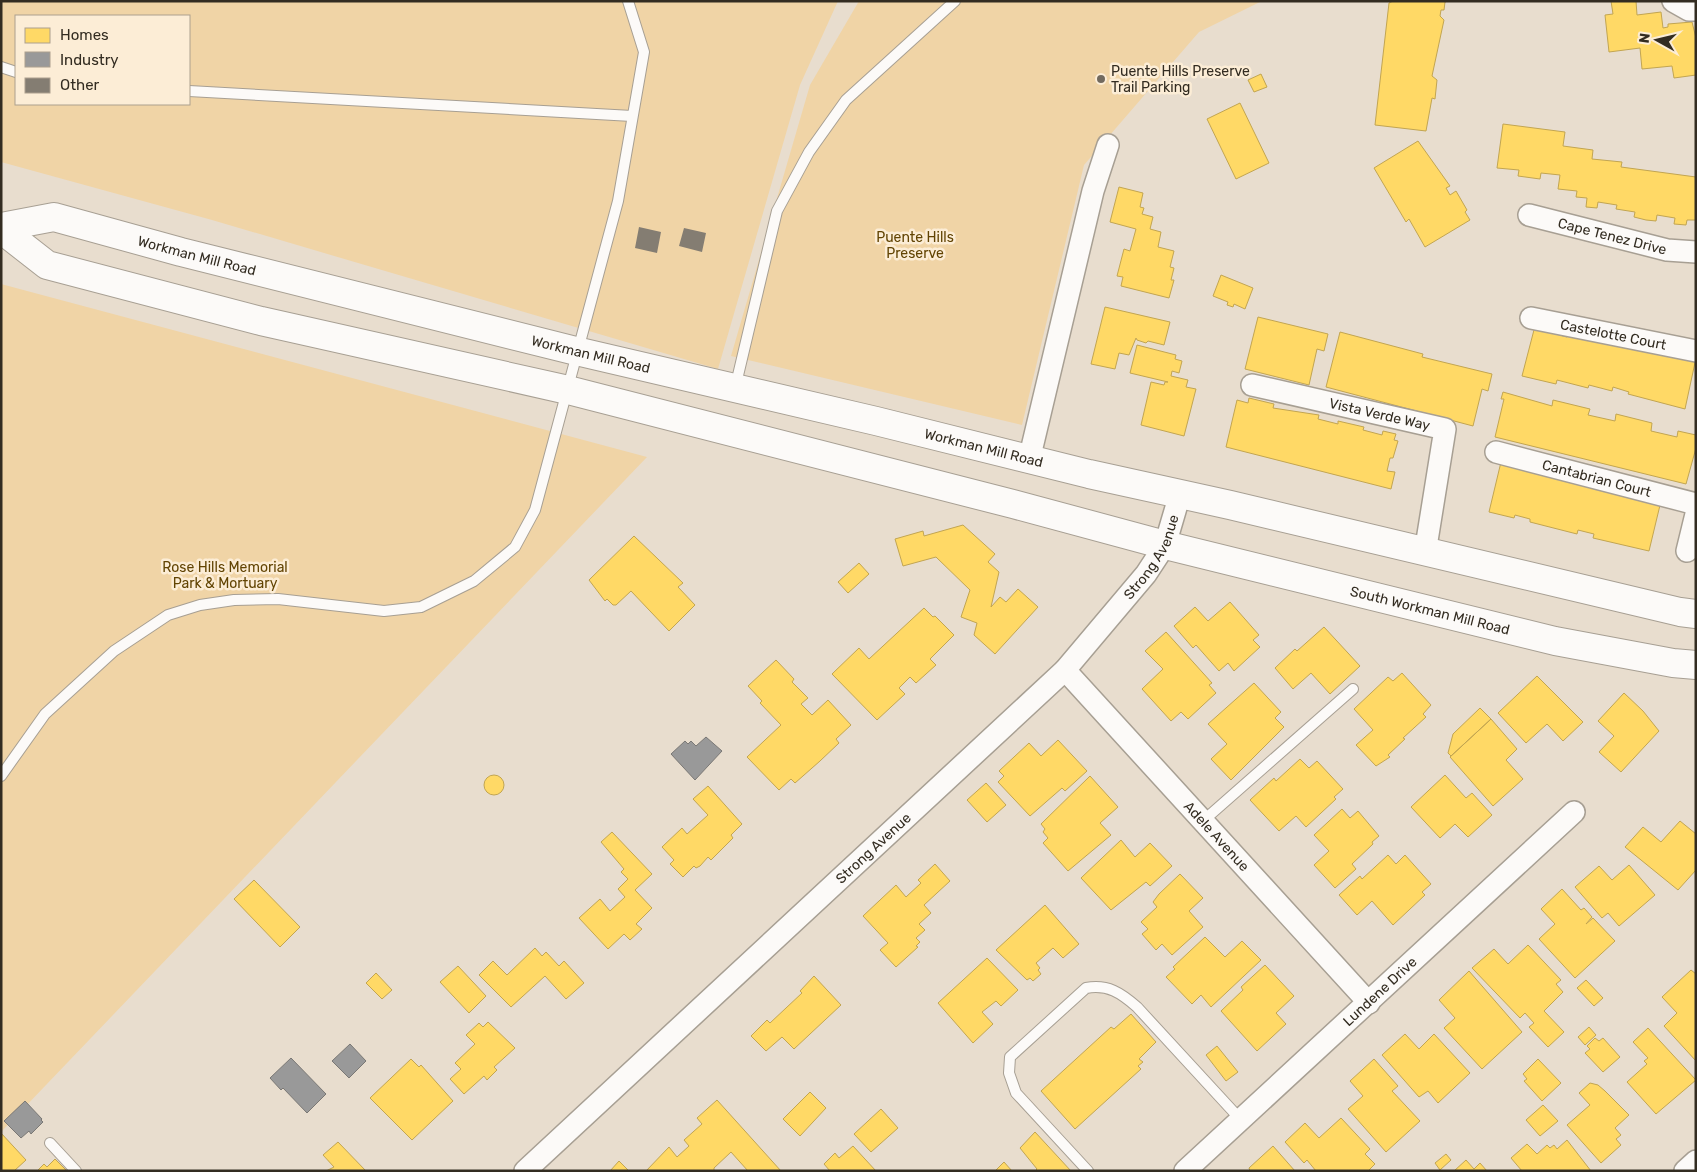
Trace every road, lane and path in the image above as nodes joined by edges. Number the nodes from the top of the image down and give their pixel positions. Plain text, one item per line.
1 (628, 1) edge
2 (955, 1) edge
3 (1674, 1) edge
4 (1696, 10) edge
5 (1, 67) edge
6 (15, 72) edge
7 (190, 91) edge
8 (632, 116) junction
9 (1108, 145) dead end
10 (1529, 215) dead end
11 (1, 228) edge
12 (1696, 252) edge
13 (1531, 318) dead end
14 (576, 351) junction
15 (1696, 351) edge
16 (1252, 385) dead end
17 (735, 389) junction
18 (568, 390) junction
19 (1496, 452) dead end
20 (1029, 460) junction
21 (1180, 494) junction
22 (1696, 504) edge
23 (1696, 514) edge
24 (1165, 545) junction
25 (1687, 551) dead end
26 (1425, 553) junction
27 (1696, 614) edge
28 (1696, 665) edge
29 (1065, 670) junction
30 (1353, 689) dead end
31 (1, 776) edge
32 (1574, 812) dead end
33 (1203, 821) junction
34 (1369, 1003) junction
35 (1241, 1120) junction
36 (50, 1143) dead end
37 (1696, 1161) edge
38 (76, 1171) edge
39 (525, 1171) edge
40 (1088, 1171) edge
41 (1185, 1171) edge
42 (1685, 1171) edge

1 - 8 lane
2 - 17 lane
3 - 4 street
5 - 6 lane
7 - 8 lane
8 - 14 lane
9 - 20 street
10 - 12 street, Cape Tenez Drive
11 - 14 main road, Workman Mill Road
11 - 18 main road, Workman Mill Road
13 - 15 street, Castelotte Court
14 - 17 main road, Workman Mill Road
14 - 18 lane
16 - 26 street, Vista Verde Way
17 - 20 main road, Workman Mill Road
18 - 24 main road, Workman Mill Road
18 - 31 lane
19 - 22 street, Cantabrian Court
20 - 21 main road, Workman Mill Road
21 - 24 street, Strong Avenue
21 - 26 main road
23 - 25 street
24 - 28 main road, South Workman Mill Road
24 - 29 street, Strong Avenue
26 - 27 main road
29 - 33 street, Adele Avenue
29 - 39 street, Strong Avenue
30 - 33 lane
32 - 34 street, Lundene Drive
33 - 34 street, Adele Avenue
34 - 35 street, Lundene Drive
35 - 40 lane
35 - 41 street, Lundene Drive
36 - 38 lane
37 - 42 street

